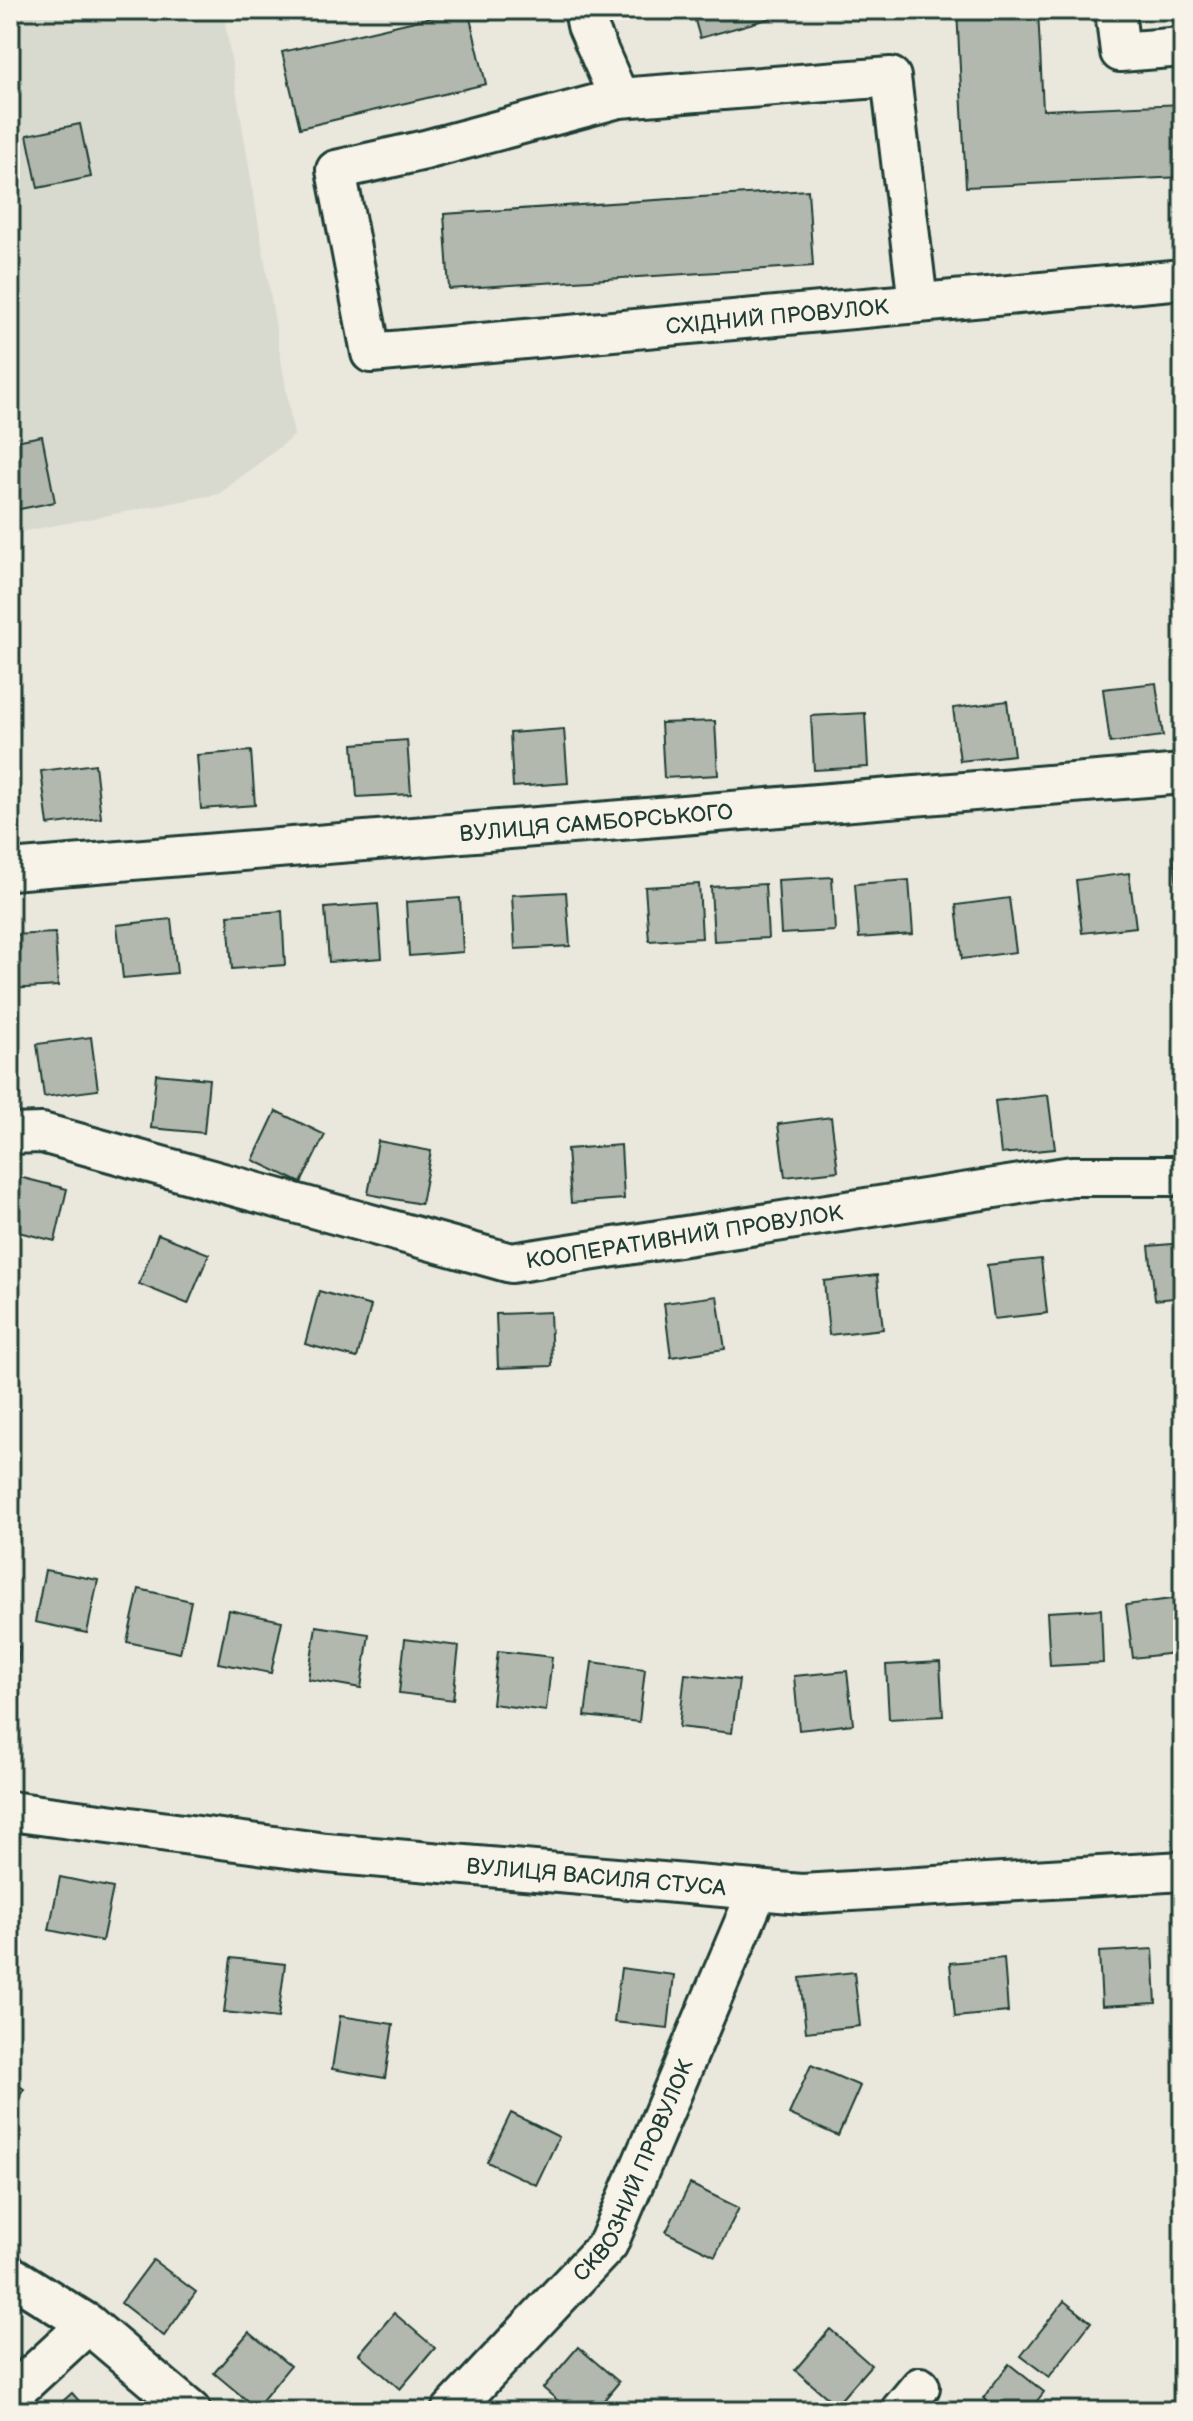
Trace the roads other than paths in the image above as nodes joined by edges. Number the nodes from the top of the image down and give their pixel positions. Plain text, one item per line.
1 (1115, 10) edge
2 (586, 17) edge
3 (1183, 47) edge
4 (619, 98) junction
5 (1183, 279) edge
6 (918, 303) junction
7 (1183, 774) edge
8 (10, 870) edge
9 (10, 1134) edge
10 (1183, 1176) edge
11 (10, 1811) edge
12 (1183, 1871) edge
13 (758, 1890) junction
14 (10, 2275) edge
15 (88, 2324) junction
16 (10, 2396) edge
17 (191, 2411) edge
18 (451, 2411) edge

1 - 3 street
2 - 4 street
4 - 6 street
4 - 6 street, СХІДНИЙ ПРОВУЛОК
5 - 6 street, СХІДНИЙ ПРОВУЛОК
7 - 8 street, ВУЛИЦЯ САМБОРСЬКОГО
9 - 10 street, КООПЕРАТИВНИЙ ПРОВУЛОК
11 - 13 street, ВУЛИЦЯ ВАСИЛЯ СТУСА
12 - 13 street, ВУЛИЦЯ ВАСИЛЯ СТУСА
13 - 18 street, СКВОЗНИЙ ПРОВУЛОК
14 - 15 street
15 - 16 street
15 - 17 street

